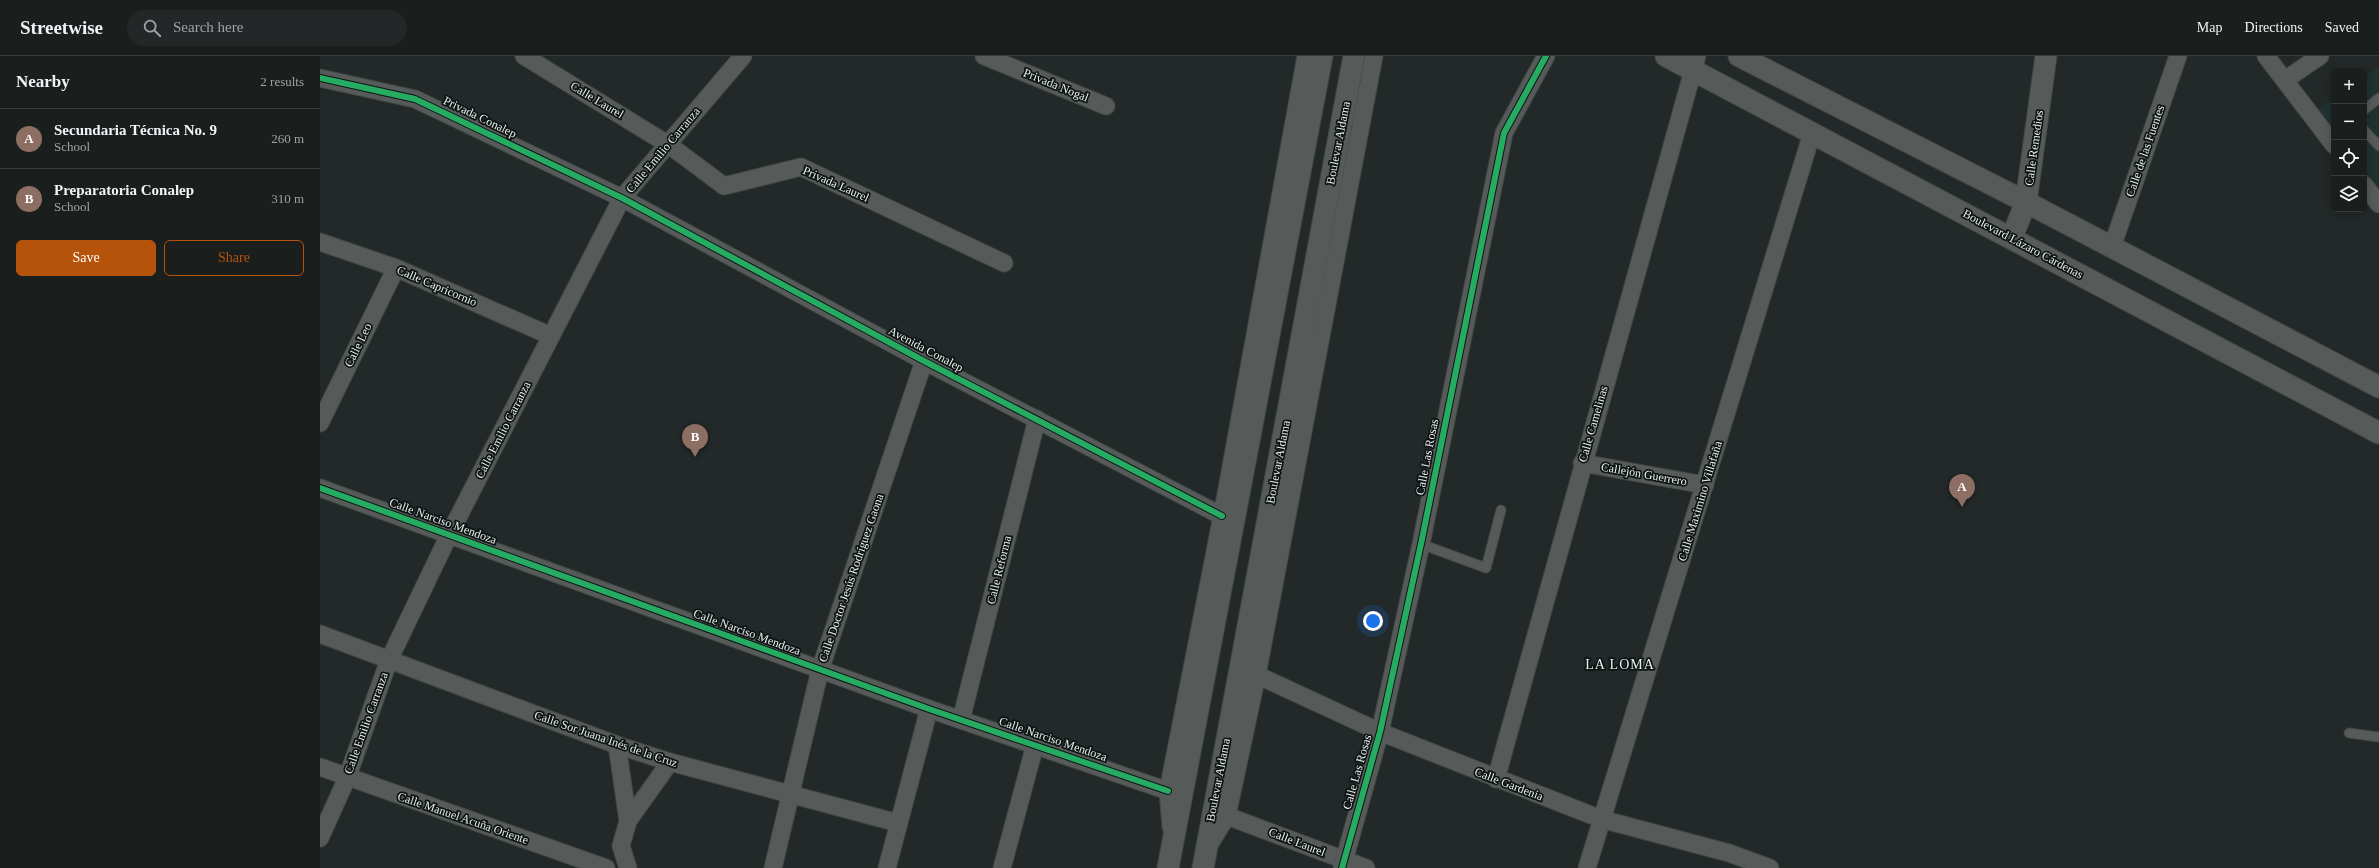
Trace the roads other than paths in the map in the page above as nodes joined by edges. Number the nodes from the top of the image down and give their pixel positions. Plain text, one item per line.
1 (524, 56) edge
2 (743, 56) edge
3 (984, 56) edge
4 (1306, 56) edge
5 (1322, 56) edge
6 (1354, 56) edge
7 (1374, 56) edge
8 (1546, 56) edge
9 (1666, 56) edge
10 (1739, 56) edge
11 (2046, 56) edge
12 (2178, 56) edge
13 (2266, 56) edge
14 (2320, 56) edge
15 (1696, 63) edge
16 (320, 78) edge
17 (2285, 80) junction
18 (2379, 98) edge
19 (1106, 106) dead end
20 (2367, 108) edge
21 (1812, 133) junction
22 (2367, 133) edge
23 (2331, 139) edge
24 (669, 145) junction
25 (2379, 146) edge
26 (2367, 189) edge
27 (622, 198) junction
28 (2026, 202) junction
29 (2379, 204) edge
30 (2012, 237) junction
31 (320, 242) edge
32 (2112, 247) junction
33 (1004, 263) dead end
34 (396, 268) junction
35 (551, 336) junction
36 (924, 361) junction
37 (2379, 388) edge
38 (1036, 419) junction
39 (320, 423) edge
40 (2379, 433) edge
41 (1582, 463) junction
42 (1705, 485) junction
43 (320, 488) edge
44 (1501, 510) dead end
45 (1222, 516) junction
46 (449, 535) junction
47 (1421, 544) junction
48 (320, 634) edge
49 (389, 660) junction
50 (820, 670) junction
51 (1257, 675) junction
52 (929, 709) junction
53 (961, 720) junction
54 (1380, 732) junction
55 (2349, 733) dead end
56 (2379, 736) edge
57 (617, 744) junction
58 (1035, 744) junction
59 (670, 762) junction
60 (320, 767) edge
61 (347, 778) junction
62 (1496, 779) junction
63 (1168, 791) junction
64 (789, 795) junction
65 (1228, 816) junction
66 (1601, 819) junction
67 (628, 821) junction
68 (898, 823) junction
69 (320, 838) edge
70 (1173, 848) junction
71 (1203, 861) edge
72 (1728, 861) edge
73 (1343, 864) edge
74 (606, 868) edge
75 (628, 868) edge
76 (773, 868) edge
77 (887, 868) edge
78 (1002, 868) edge
79 (1168, 868) edge
80 (1366, 868) edge
81 (1587, 868) edge
82 (1770, 868) edge

1 - 24 street, Calle Laurel
2 - 24 street, Calle Emilio Carranza
3 - 19 street, Privada Nogal
4 - 45 street
5 - 70 street
6 - 71 street, Boulevar Aldama
7 - 51 street
8 - 47 street, Calle Las Rosas
9 - 15 street, Boulevard Lázaro Cárdenas
10 - 28 street
11 - 28 street, Calle Remedios
12 - 32 street, Calle de las Fuentes
13 - 17 street
14 - 17 street
15 - 21 street, Boulevard Lázaro Cárdenas
15 - 41 street, Calle Camelinas
16 - 27 street, Privada Conalep
17 - 23 street
18 - 20 lane
21 - 30 street, Boulevard Lázaro Cárdenas
21 - 42 street, Calle Maximino Villafaña
22 - 25 lane
24 - 27 street, Calle Emilio Carranza
24 - 33 street, Privada Laurel
26 - 29 street
27 - 35 street, Calle Emilio Carranza
27 - 36 street, Avenida Conalep
28 - 30 street, Calle Remedios
28 - 32 street
30 - 40 street, Boulevard Lázaro Cárdenas
31 - 34 street, Calle Capricornio
32 - 37 street
34 - 35 street, Calle Capricornio
34 - 39 street, Calle Leo
35 - 46 street, Calle Emilio Carranza
36 - 38 street, Avenida Conalep
36 - 50 street, Calle Doctor Jesús Rodríguez Gaona
38 - 45 street, Avenida Conalep
38 - 53 street, Calle Reforma
41 - 42 street, Callejón Guerrero
41 - 62 street, Calle Camelinas
42 - 66 street, Calle Maximino Villafaña
43 - 46 street, Calle Narciso Mendoza
44 - 47 lane
45 - 63 street
46 - 49 street, Calle Emilio Carranza
46 - 50 street, Calle Narciso Mendoza
47 - 54 street, Calle Las Rosas
48 - 49 street, Calle Sor Juana Inés de la Cruz
49 - 57 street, Calle Sor Juana Inés de la Cruz
49 - 61 street, Calle Emilio Carranza
50 - 52 street, Calle Narciso Mendoza
50 - 64 street, Calle Doctor Jesús Rodríguez Gaona
51 - 54 street, Calle Gardenia
51 - 65 street
52 - 53 street, Calle Narciso Mendoza
52 - 68 street
53 - 58 street, Calle Narciso Mendoza
54 - 62 street, Calle Gardenia
54 - 73 street, Calle Las Rosas
55 - 56 lane
57 - 59 street, Calle Sor Juana Inés de la Cruz
57 - 67 street
58 - 63 street, Calle Narciso Mendoza
58 - 78 street
59 - 64 street, Calle Sor Juana Inés de la Cruz
59 - 67 street
60 - 61 street, Calle Manuel Acuña Oriente
61 - 69 street, Calle Emilio Carranza
61 - 74 street, Calle Manuel Acuña Oriente
62 - 66 street, Calle Gardenia
63 - 70 street
64 - 68 street, Calle Sor Juana Inés de la Cruz
64 - 76 street, Calle Doctor Jesús Rodríguez Gaona
65 - 71 street
65 - 73 street, Calle Laurel
66 - 72 street, Calle Gardenia
66 - 81 street, Calle Maximino Villafaña
67 - 75 street
68 - 77 street
70 - 79 street
72 - 82 street, Calle Gardenia
73 - 80 street, Calle Laurel

